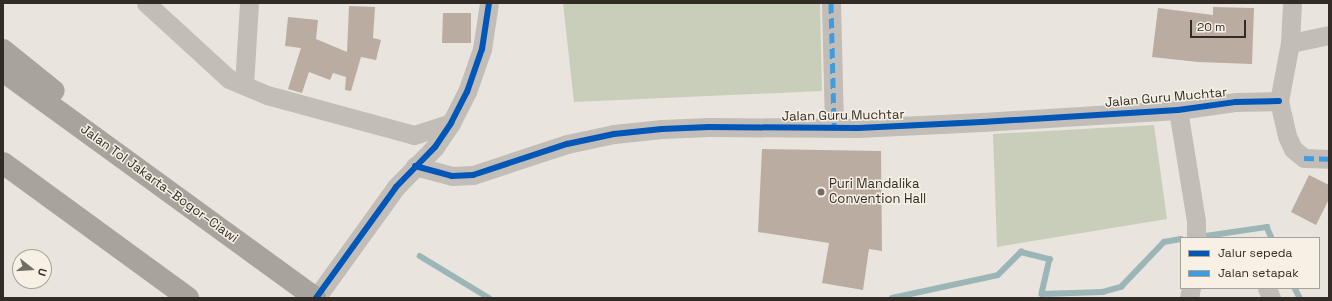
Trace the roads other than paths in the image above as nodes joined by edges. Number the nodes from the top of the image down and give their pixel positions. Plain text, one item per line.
1 (146, 3) edge
2 (249, 3) edge
3 (489, 3) edge
4 (831, 3) edge
5 (1292, 3) edge
6 (1329, 35) edge
7 (1290, 43) junction
8 (3, 50) edge
9 (3, 71) edge
10 (244, 85) junction
11 (1279, 102) junction
12 (1178, 110) junction
13 (451, 123) junction
14 (834, 128) junction
15 (1329, 159) edge
16 (3, 163) edge
17 (415, 166) junction
18 (3, 170) edge
19 (160, 184) junction
20 (44, 193) junction
21 (1196, 230) edge
22 (188, 298) edge
23 (316, 298) edge

1 - 10 street
2 - 10 street
3 - 13 street
4 - 14 street
5 - 7 street
6 - 7 street
7 - 11 street
8 - 19 highway
9 - 19 highway, Jalan Tol Jakarta–Bogor–Ciawi
10 - 13 street
11 - 12 street, Jalan Guru Muchtar
11 - 15 street
12 - 14 street, Jalan Guru Muchtar
12 - 21 street
13 - 17 street
14 - 17 street, Jalan Guru Muchtar
16 - 20 highway
17 - 23 street
18 - 20 highway
19 - 23 highway, Jalan Tol Jakarta–Bogor–Ciawi
20 - 22 highway

